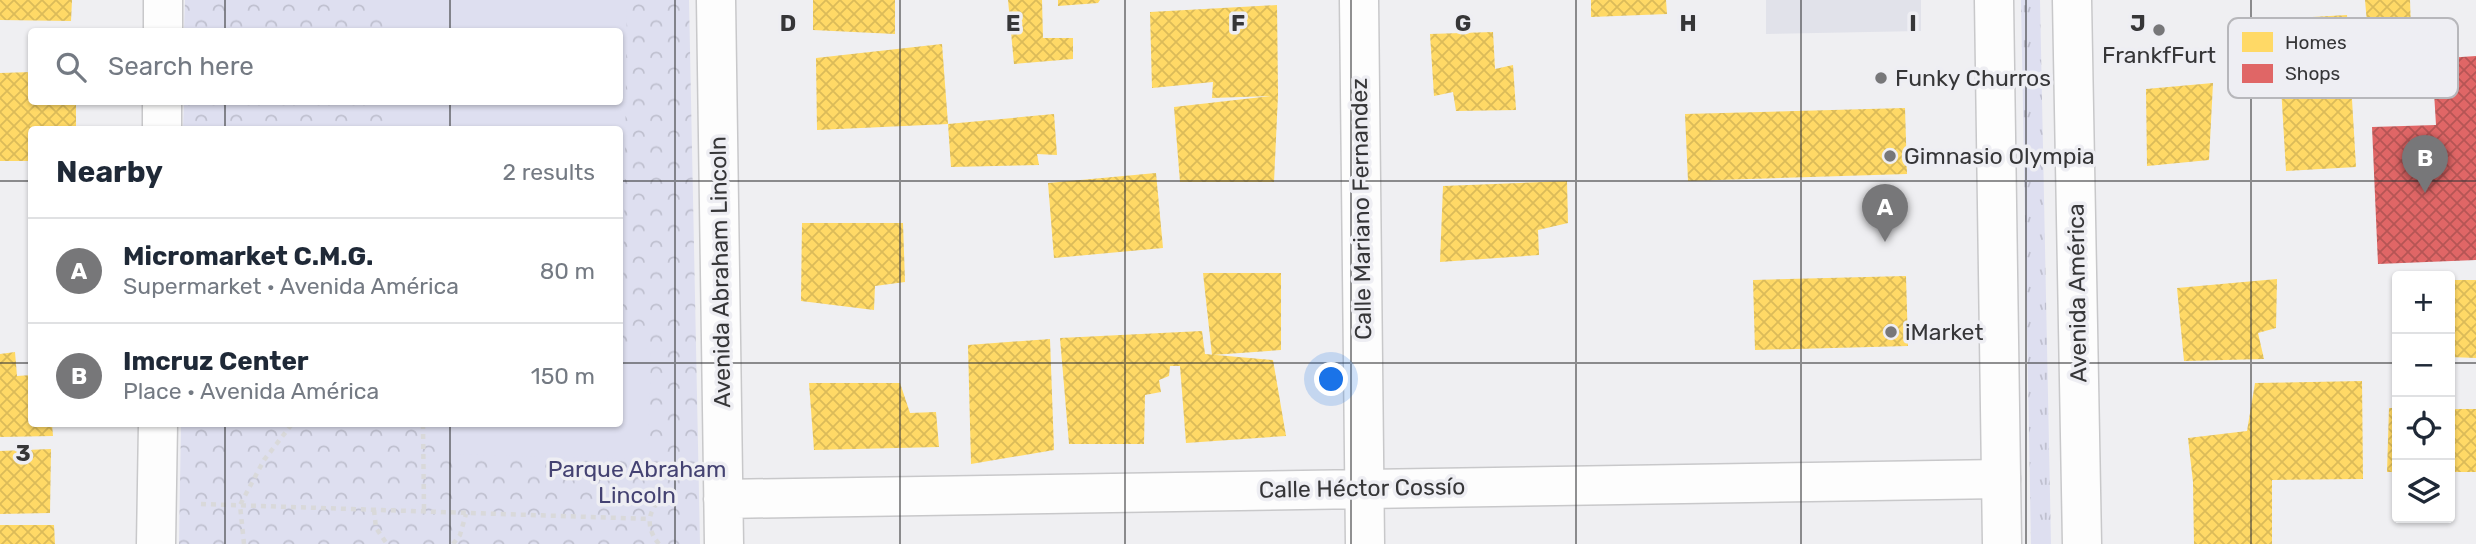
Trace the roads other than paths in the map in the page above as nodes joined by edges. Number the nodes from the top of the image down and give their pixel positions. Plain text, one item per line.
1 (163, 0) edge
2 (716, 0) edge
3 (1359, 0) edge
4 (1994, 0) edge
5 (2071, 0) edge
6 (163, 28) edge
7 (162, 105) edge
8 (162, 126) edge
9 (158, 427) edge
10 (2001, 479) junction
11 (1364, 488) junction
12 (707, 495) junction
13 (156, 544) edge
14 (724, 544) edge
15 (1365, 544) edge
16 (2002, 544) edge
17 (2082, 544) edge

1 - 6 street
2 - 12 street, Avenida Abraham Lincoln
3 - 11 street, Calle Mariano Fernandez
4 - 10 street
5 - 17 street, Avenida América
7 - 8 street
9 - 13 street
10 - 11 street, Calle Héctor Cossío
10 - 16 street
11 - 12 street, Calle Héctor Cossío
11 - 15 street, Calle Mariano Fernandez
12 - 14 street, Avenida Abraham Lincoln

